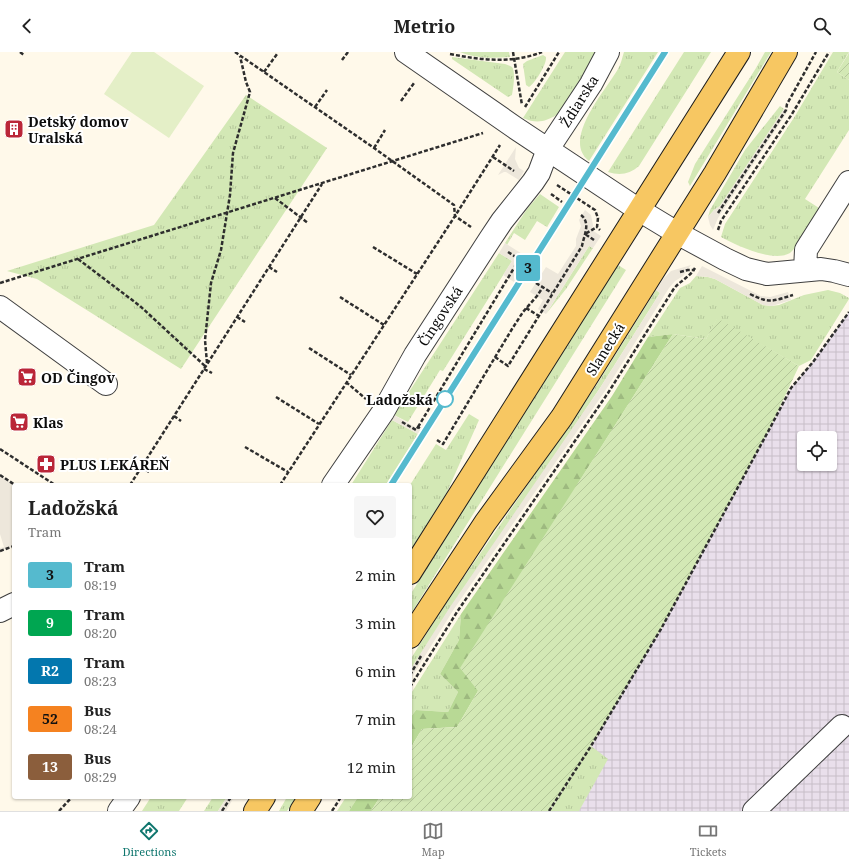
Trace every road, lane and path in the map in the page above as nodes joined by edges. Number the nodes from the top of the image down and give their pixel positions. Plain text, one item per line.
1 (20, 52) edge
2 (235, 52) edge
3 (348, 52) edge
4 (406, 52) edge
5 (513, 52) edge
6 (542, 52) edge
7 (559, 52) edge
8 (608, 52) edge
9 (739, 52) edge
10 (786, 52) edge
11 (816, 52) edge
12 (829, 52) edge
13 (445, 53) dead end
14 (276, 54) dead end
15 (24, 55) dead end
16 (240, 56) junction
17 (514, 59) junction
18 (342, 60) dead end
19 (264, 72) junction
20 (327, 90) dead end
21 (409, 90) dead end
22 (401, 101) dead end
23 (315, 107) junction
24 (514, 128) junction
25 (385, 130) dead end
26 (490, 132) dead end
27 (374, 148) junction
28 (548, 149) junction
29 (493, 157) junction
30 (392, 161) junction
31 (516, 172) dead end
32 (849, 182) edge
33 (322, 183) junction
34 (555, 184) dead end
35 (550, 194) dead end
36 (274, 198) junction
37 (562, 202) dead end
38 (454, 205) dead end
39 (639, 210) junction
40 (227, 212) junction
41 (582, 215) dead end
42 (716, 215) dead end
43 (300, 217) junction
44 (308, 223) dead end
45 (598, 227) junction
46 (602, 231) dead end
47 (677, 233) junction
48 (585, 234) junction
49 (717, 234) dead end
50 (597, 242) dead end
51 (373, 247) dead end
52 (78, 259) junction
53 (697, 265) dead end
54 (268, 267) junction
55 (514, 268) dead end
56 (694, 270) junction
57 (805, 270) junction
58 (699, 271) dead end
59 (277, 272) dead end
60 (677, 273) dead end
61 (417, 274) junction
62 (849, 275) edge
63 (0, 283) edge
64 (536, 283) dead end
65 (542, 287) junction
66 (552, 293) junction
67 (749, 293) dead end
68 (797, 294) dead end
69 (340, 296) dead end
70 (0, 307) edge
71 (526, 308) junction
72 (849, 312) edge
73 (539, 316) junction
74 (237, 317) junction
75 (245, 322) dead end
76 (384, 325) junction
77 (309, 348) dead end
78 (495, 358) junction
79 (205, 366) junction
80 (212, 373) dead end
81 (351, 375) junction
82 (106, 384) dead end
83 (276, 397) dead end
84 (174, 416) junction
85 (181, 421) dead end
86 (319, 424) junction
87 (418, 427) dead end
88 (437, 440) dead end
89 (245, 447) dead end
90 (0, 449) edge
91 (141, 467) junction
92 (149, 472) dead end
93 (288, 472) junction
94 (0, 475) edge
95 (12, 483) edge
96 (52, 483) edge
97 (131, 483) edge
98 (281, 483) edge
99 (334, 483) edge
100 (12, 547) edge
101 (0, 551) edge
102 (412, 571) edge
103 (12, 605) edge
104 (0, 611) edge
105 (412, 634) edge
106 (423, 655) dead end
107 (412, 671) edge
108 (412, 684) edge
109 (842, 726) dead end
110 (70, 799) edge
111 (128, 799) edge
112 (230, 799) edge
113 (263, 799) edge
114 (309, 799) edge
115 (340, 799) edge
116 (59, 811) edge
117 (119, 811) edge
118 (222, 811) edge
119 (254, 811) edge
120 (301, 811) edge
121 (332, 811) edge
122 (549, 811) edge
123 (754, 811) edge

1 - 15 path
2 - 16 path
3 - 18 path
4 - 24 street
5 - 17 path
6 - 17 path
7 - 17 path
8 - 28 street, Ždiarska
9 - 39 main road
10 - 47 main road, Slanecká
11 - 42 path
12 - 49 path
13 - 17 path
14 - 19 path
16 - 19 path
16 - 40 path
19 - 23 path
20 - 23 path
21 - 22 path
23 - 27 path
24 - 28 street
24 - 29 path
25 - 27 path
26 - 30 path
27 - 30 path
28 - 39 street
28 - 99 street, Čingovská
29 - 31 path
29 - 61 path
30 - 33 path
30 - 38 path
32 - 57 street
33 - 36 path
33 - 43 path
34 - 45 path
35 - 37 path
36 - 40 path
36 - 43 path
39 - 47 street
39 - 102 main road
40 - 52 path
40 - 79 path
41 - 48 path
43 - 44 path
43 - 54 path
45 - 46 path
45 - 48 path
47 - 57 street
47 - 105 main road, Slanecká
48 - 50 path
48 - 66 path
51 - 61 path
52 - 63 path
52 - 79 path
53 - 56 path
54 - 59 path
54 - 74 path
55 - 87 path
56 - 58 path
56 - 60 path
56 - 108 path
57 - 62 street
61 - 76 path
64 - 65 path
65 - 66 path
65 - 71 path
66 - 73 path
67 - 68 path
69 - 76 path
70 - 82 street
71 - 73 path
71 - 78 path
72 - 122 path
73 - 78 path
74 - 75 path
74 - 79 path
76 - 81 path
77 - 81 path
78 - 88 path
79 - 80 path
79 - 84 path
81 - 86 path
83 - 86 path
84 - 85 path
84 - 91 path
86 - 93 path
89 - 93 path
90 - 96 path
91 - 92 path
91 - 97 path
93 - 98 path
94 - 95 path
100 - 101 path
103 - 104 street
106 - 107 path
109 - 123 street
110 - 116 path
111 - 117 street
112 - 118 path
113 - 119 main road
114 - 120 main road
115 - 121 path

